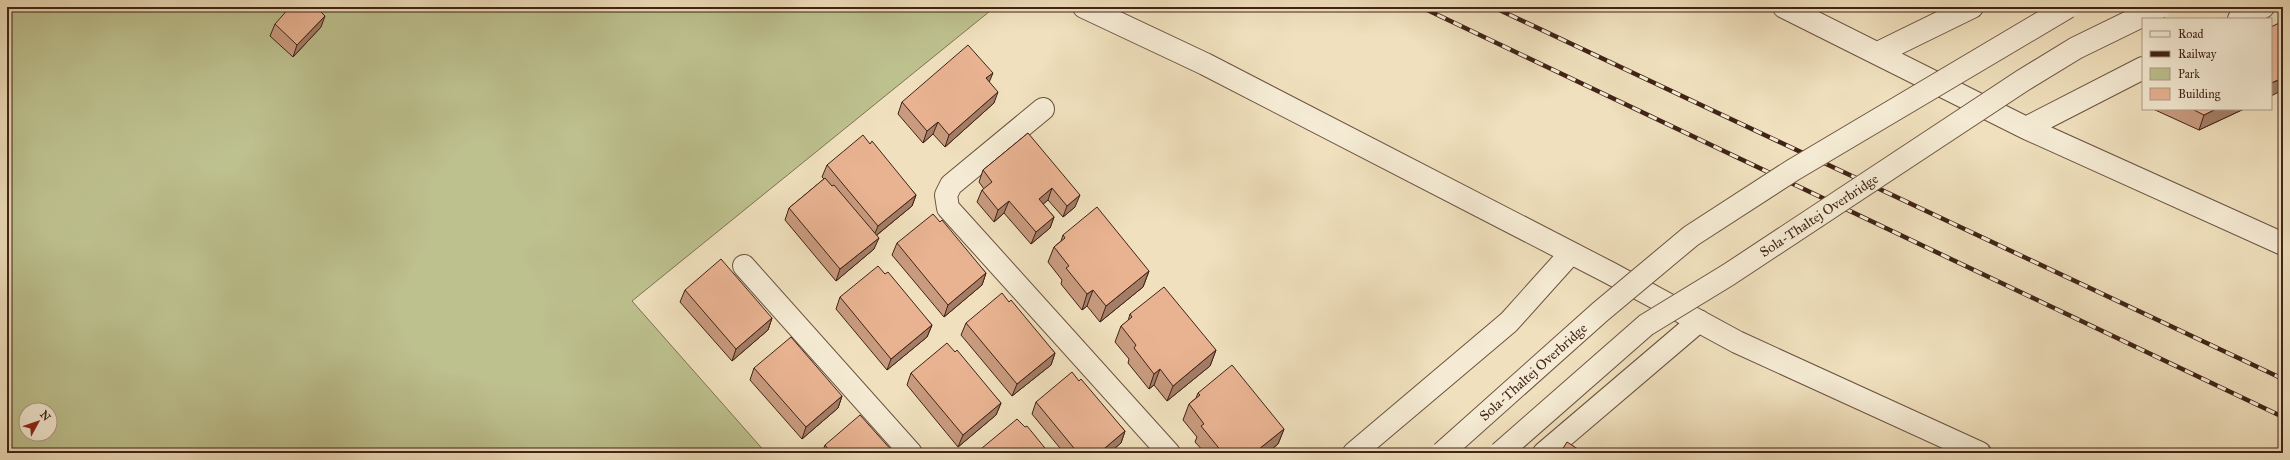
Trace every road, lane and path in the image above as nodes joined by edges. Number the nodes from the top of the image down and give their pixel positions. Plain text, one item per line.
1 (1084, 7) edge
2 (1784, 7) edge
3 (1972, 7) edge
4 (2068, 7) edge
5 (2160, 7) edge
6 (2263, 7) edge
7 (2241, 18) edge
8 (1878, 53) junction
9 (2142, 69) edge
10 (1043, 109) dead end
11 (2026, 128) junction
12 (2283, 244) edge
13 (1571, 253) junction
14 (744, 266) dead end
15 (1700, 321) junction
16 (911, 453) edge
17 (1169, 453) edge
18 (1354, 453) edge
19 (1442, 453) edge
20 (1500, 453) edge
21 (1544, 453) edge
22 (1980, 453) edge

1 - 13 street
2 - 8 street
3 - 8 street
4 - 19 street, Sola-Thaltej Overbridge, bridge
5 - 20 street, Sola-Thaltej Overbridge, bridge
6 - 7 street
8 - 11 street
9 - 11 street
10 - 17 street
11 - 12 street
13 - 15 street
13 - 18 street
14 - 16 street
15 - 21 street
15 - 22 street

